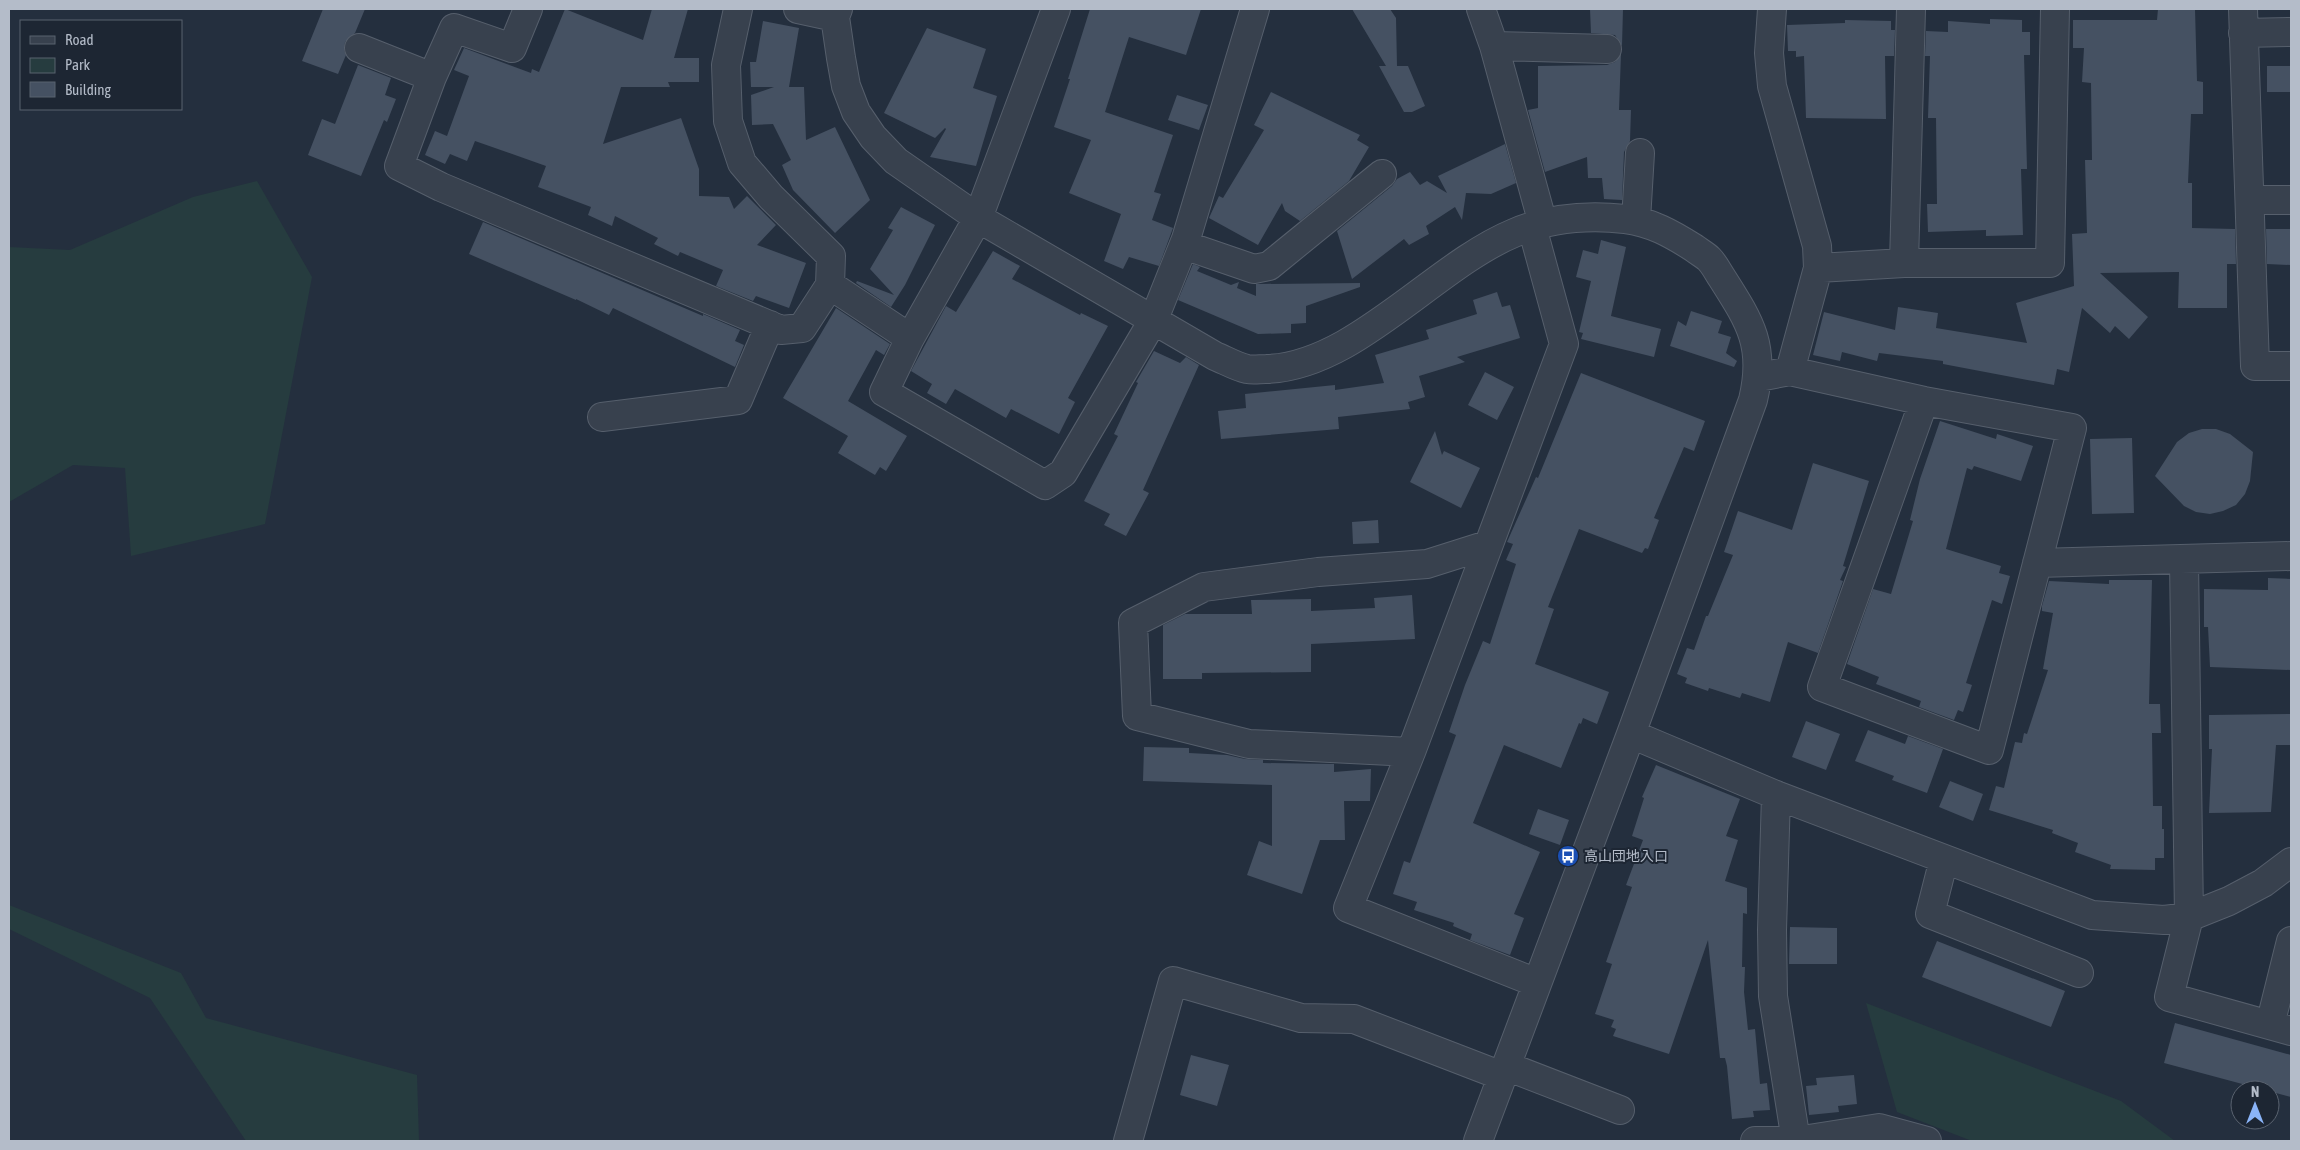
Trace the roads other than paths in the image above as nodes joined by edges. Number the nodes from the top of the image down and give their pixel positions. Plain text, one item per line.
1 (528, 9) edge
2 (738, 9) edge
3 (798, 9) edge
4 (1056, 9) edge
5 (1255, 9) edge
6 (1481, 9) edge
7 (1772, 9) edge
8 (1911, 9) edge
9 (2055, 9) edge
10 (837, 13) edge
11 (2243, 21) edge
12 (2291, 32) edge
13 (1494, 46) junction
14 (359, 48) dead end
15 (1607, 48) dead end
16 (432, 77) junction
17 (1640, 153) dead end
18 (1382, 174) dead end
19 (2251, 200) junction
20 (2291, 200) edge
21 (978, 218) junction
22 (1636, 220) junction
23 (1537, 226) junction
24 (1184, 245) junction
25 (1904, 263) junction
26 (1818, 268) junction
27 (830, 285) junction
28 (1154, 320) junction
29 (770, 325) junction
30 (910, 338) junction
31 (2291, 366) edge
32 (1790, 371) junction
33 (1759, 377) junction
34 (1924, 401) junction
35 (602, 417) dead end
36 (1487, 545) junction
37 (2291, 556) edge
38 (2184, 560) junction
39 (2037, 563) junction
40 (1631, 734) junction
41 (1411, 752) junction
42 (1776, 795) junction
43 (1944, 859) junction
44 (2291, 862) edge
45 (2189, 917) junction
46 (2291, 941) edge
47 (2079, 973) dead end
48 (1536, 982) junction
49 (2281, 1028) edge
50 (1504, 1071) junction
51 (1620, 1110) dead end
52 (1796, 1140) edge
53 (1128, 1141) edge
54 (1478, 1141) edge
55 (1755, 1141) edge
56 (1927, 1141) edge

1 - 16 street
2 - 27 street
3 - 10 street
4 - 21 street
5 - 24 street
6 - 13 street
7 - 26 street
8 - 25 street
9 - 25 street
10 - 21 street
11 - 12 street
11 - 19 street
13 - 15 street
13 - 23 street
14 - 16 street
16 - 29 street
17 - 22 street
18 - 24 street
19 - 20 street
19 - 31 street
21 - 28 street
21 - 30 street
22 - 23 street
22 - 33 street
23 - 28 street
23 - 36 street
24 - 28 street
25 - 26 street
26 - 32 street
27 - 29 street
27 - 30 street
28 - 30 street
29 - 35 street
32 - 33 street
32 - 34 street
33 - 40 street
34 - 39 street
34 - 39 street
36 - 41 street
36 - 41 street
37 - 38 street
38 - 39 street
38 - 45 street
40 - 42 street
40 - 48 street
41 - 48 street
42 - 43 street
42 - 52 street
43 - 45 street
43 - 47 street
44 - 45 street
45 - 49 street
46 - 49 street
48 - 50 street
50 - 51 street
50 - 53 street
50 - 54 street
52 - 55 street
52 - 56 street

